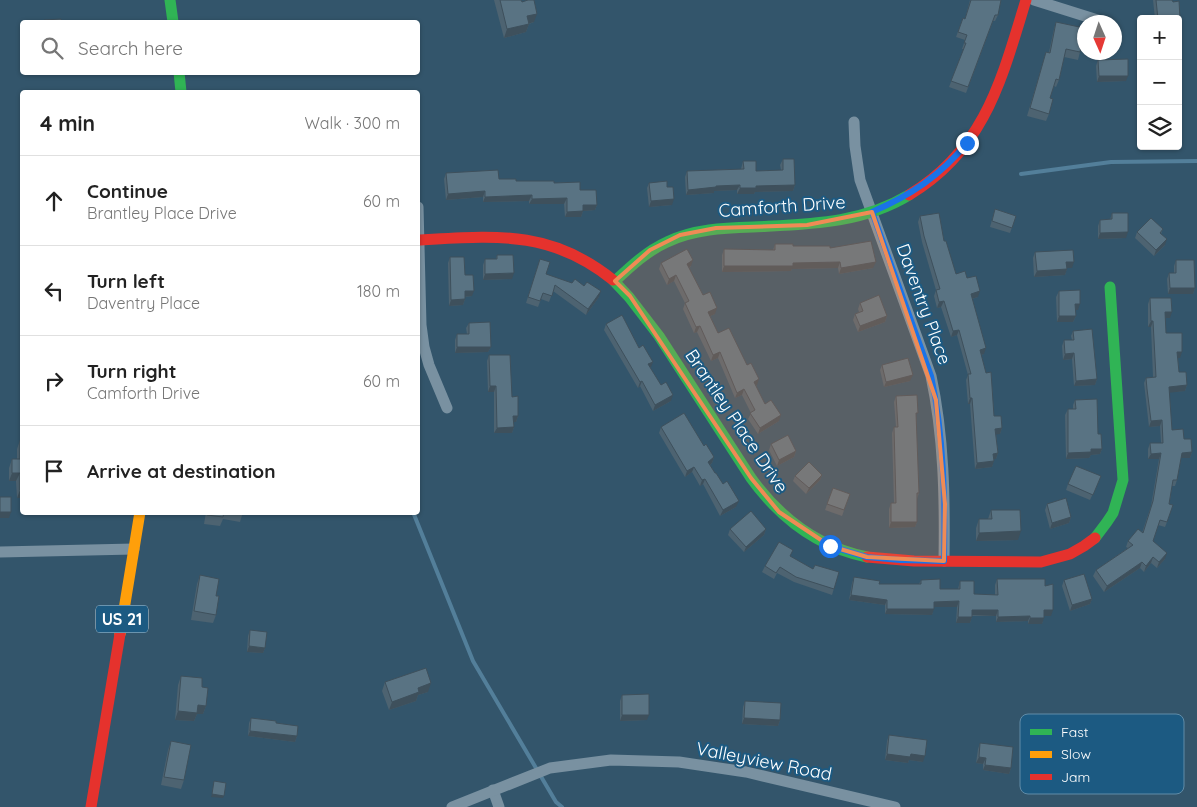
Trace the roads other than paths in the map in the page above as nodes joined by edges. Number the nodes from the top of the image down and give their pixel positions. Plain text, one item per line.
1 (170, 0) edge
2 (1026, 0) edge
3 (1034, 0) edge
4 (1082, 15) edge
5 (173, 20) edge
6 (179, 75) edge
7 (181, 90) edge
8 (854, 122) dead end
9 (872, 212) junction
10 (420, 240) edge
11 (615, 281) junction
12 (1110, 287) dead end
13 (420, 297) edge
14 (447, 408) dead end
15 (140, 515) edge
16 (134, 549) junction
17 (0, 552) edge
18 (944, 561) junction
19 (493, 790) junction
20 (91, 807) edge
21 (452, 807) edge
22 (499, 807) edge
23 (895, 807) edge

1 - 5 street
2 - 9 street, Camforth Drive
3 - 4 street
6 - 7 street
8 - 9 street, Daventry Place
9 - 11 street, Camforth Drive
9 - 18 street, Daventry Place
10 - 11 street, Brantley Place Drive
11 - 18 street, Brantley Place Drive
12 - 18 street, Brantley Place Drive
13 - 14 street
15 - 16 street, US 21
16 - 17 street
16 - 20 street, US 21
19 - 21 street, Valleyview Road
19 - 22 street
19 - 23 street, Valleyview Road

